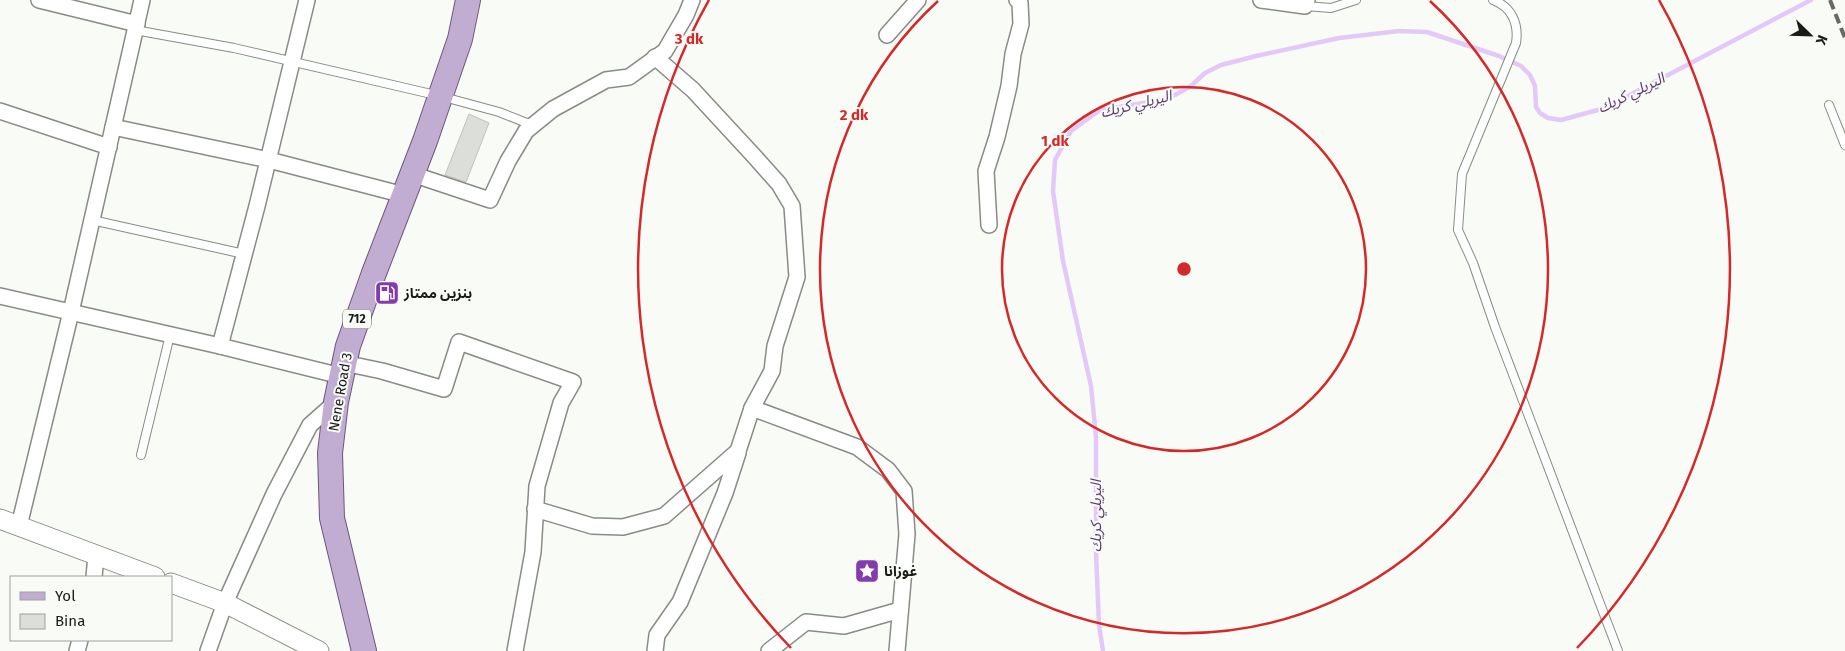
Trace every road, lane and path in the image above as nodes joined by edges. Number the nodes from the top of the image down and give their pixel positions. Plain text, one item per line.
1 (39, 0) edge
2 (142, 0) edge
3 (307, 0) edge
4 (468, 0) edge
5 (692, 0) edge
6 (918, 0) edge
7 (1017, 0) edge
8 (1261, 0) edge
9 (1356, 0) edge
10 (1493, 0) edge
11 (1502, 2) edge
12 (1306, 3) edge
13 (136, 27) junction
14 (887, 35) dead end
15 (655, 57) junction
16 (292, 62) junction
17 (440, 96) junction
18 (1829, 105) dead end
19 (0, 111) edge
20 (113, 126) junction
21 (532, 126) junction
22 (1845, 145) edge
23 (109, 147) junction
24 (269, 160) junction
25 (408, 184) junction
26 (92, 220) junction
27 (989, 225) dead end
28 (244, 254) junction
29 (0, 296) edge
30 (71, 312) junction
31 (170, 335) junction
32 (220, 346) junction
33 (343, 370) junction
34 (336, 402) junction
35 (752, 408) junction
36 (738, 451) junction
37 (141, 455) dead end
38 (535, 509) junction
39 (0, 519) edge
40 (19, 526) junction
41 (96, 555) junction
42 (94, 576) edge
43 (153, 576) edge
44 (172, 583) edge
45 (224, 604) junction
46 (900, 610) junction
47 (208, 651) edge
48 (320, 651) edge
49 (364, 651) edge
50 (515, 651) edge
51 (655, 651) edge
52 (769, 651) edge
53 (897, 651) edge
54 (1618, 651) edge

1 - 13 street
2 - 13 street
3 - 16 street
4 - 17 main road, Nene Road 3 / 712
5 - 15 street
6 - 14 street
7 - 27 street
8 - 12 street
9 - 12 lane
10 - 11 lane
11 - 54 lane
13 - 16 lane
13 - 20 street
15 - 21 street
15 - 35 street
16 - 17 lane
16 - 24 street
17 - 21 lane
17 - 25 main road, Nene Road 3 / 712
18 - 22 lane
19 - 23 street
20 - 23 street
20 - 24 street
21 - 25 street
23 - 26 street
24 - 25 street
24 - 28 street
25 - 33 main road, Nene Road 3 / 712
26 - 28 lane
26 - 30 street
28 - 32 street
29 - 30 street
30 - 31 street
30 - 40 street
31 - 32 street
31 - 37 lane
32 - 33 street
33 - 34 main road, Nene Road 3 / 712
33 - 38 street
34 - 45 street
34 - 49 main road, Nene Road 3 / 712
35 - 36 street
35 - 46 street
36 - 38 street
36 - 51 street
38 - 50 street
39 - 40 street
40 - 41 street
41 - 42 street
41 - 43 street
44 - 45 street
45 - 47 street
45 - 48 street
46 - 52 street
46 - 53 street

